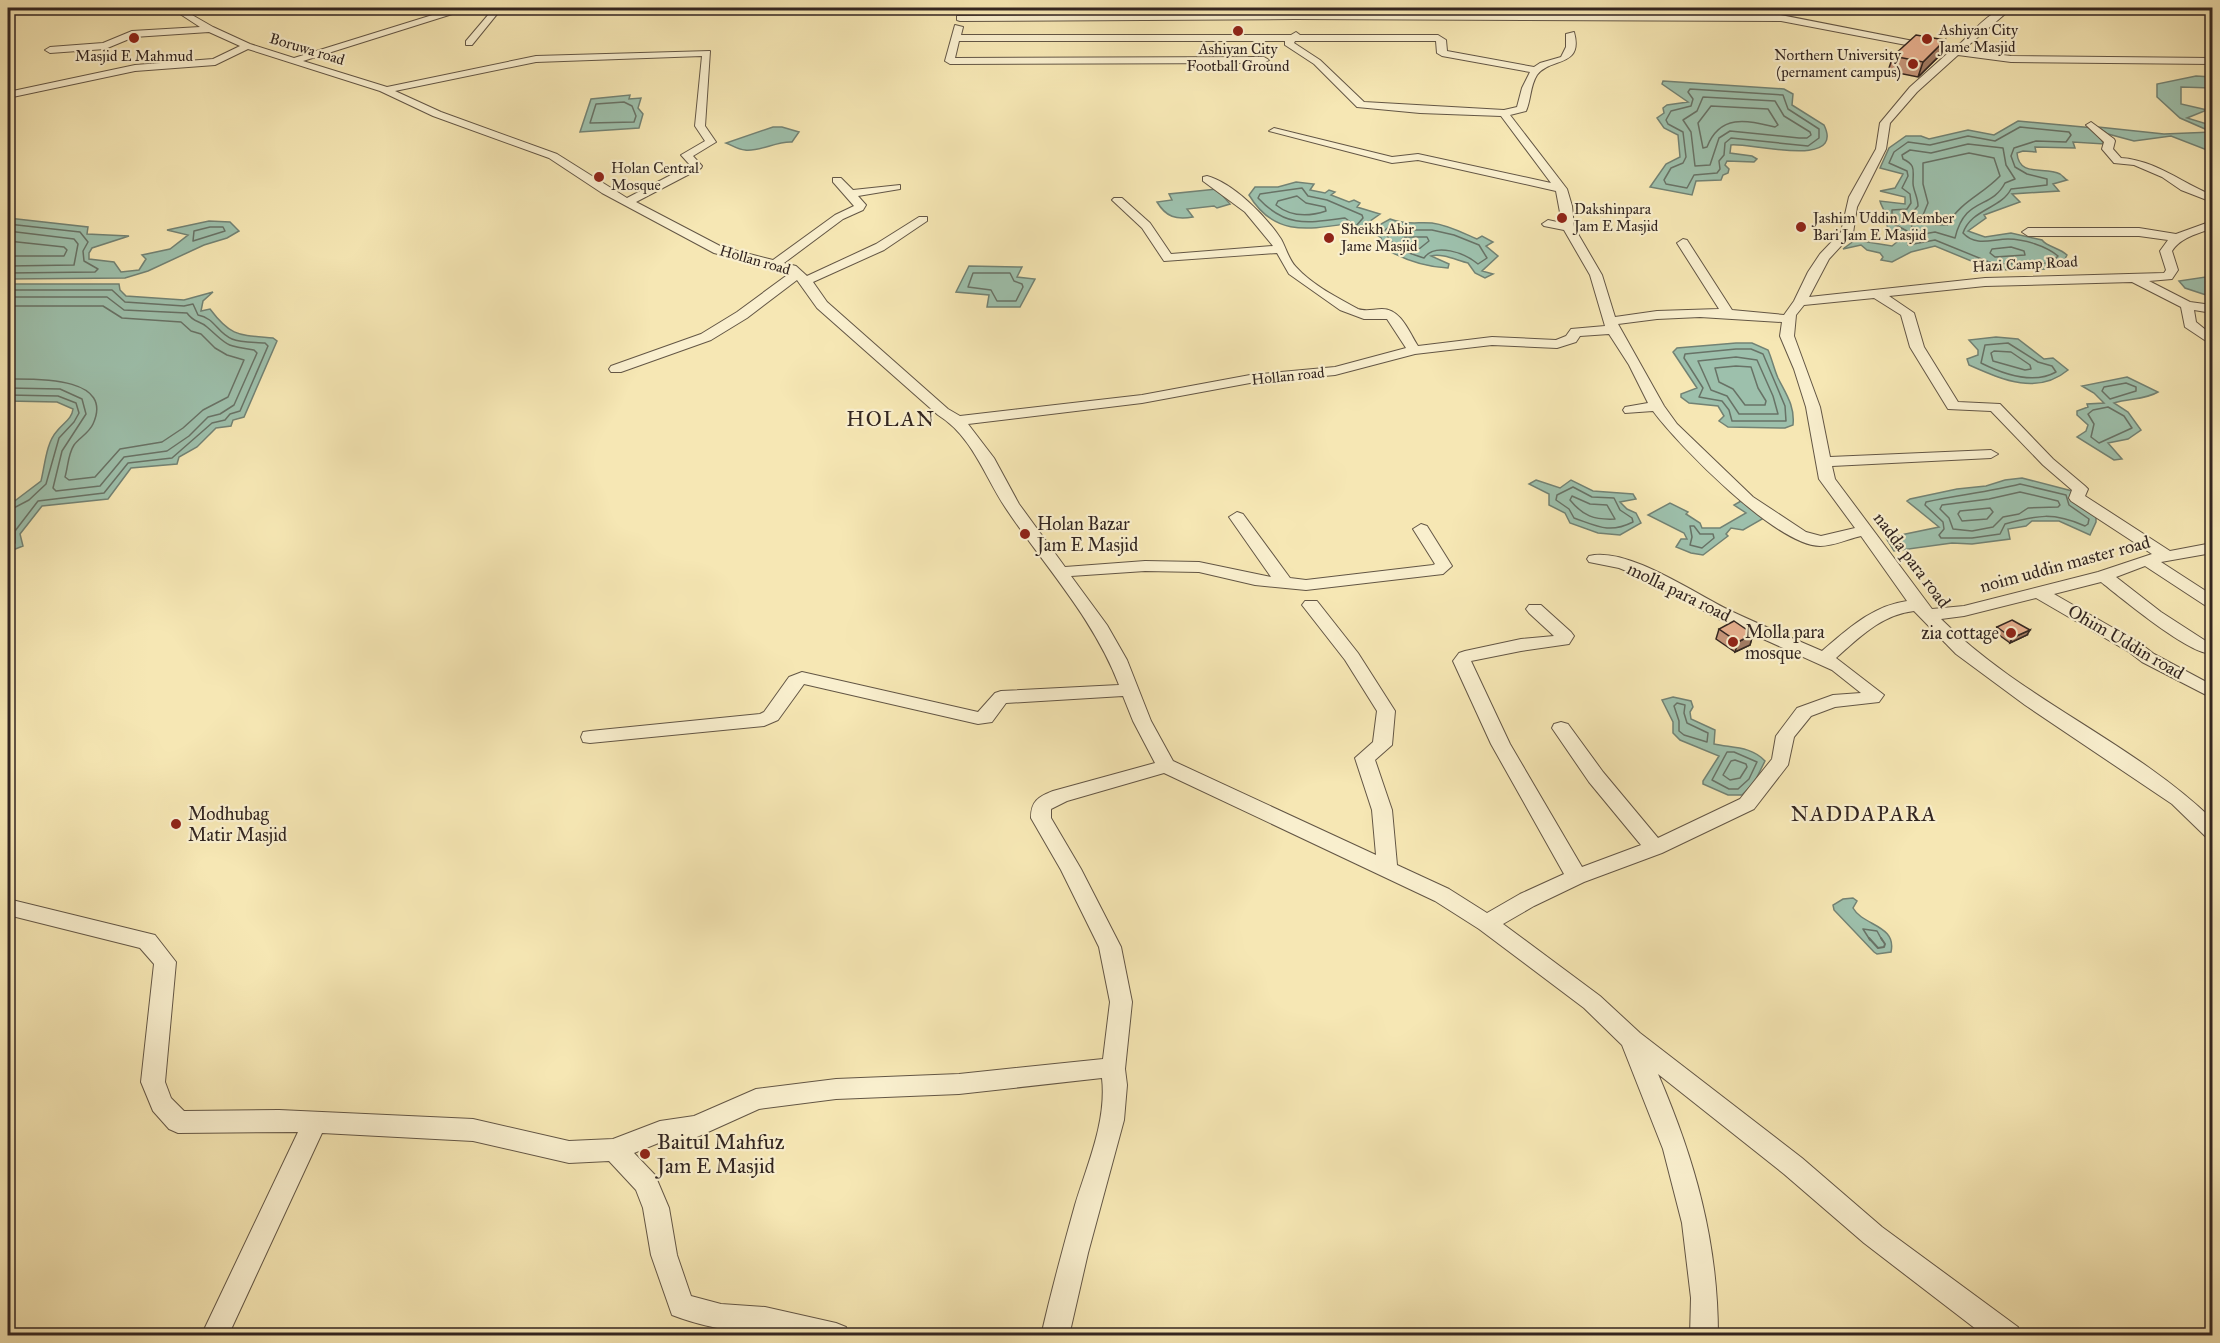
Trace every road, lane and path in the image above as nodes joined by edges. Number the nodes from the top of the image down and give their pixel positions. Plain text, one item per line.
1 (175, 8) edge
2 (462, 8) edge
3 (498, 8) edge
4 (1725, 8) edge
5 (1770, 8) edge
6 (2008, 8) edge
7 (1294, 12) edge
8 (961, 13) edge
9 (1780, 18) junction
10 (210, 29) junction
11 (1570, 34) dead end
12 (1296, 36) junction
13 (955, 38) junction
14 (469, 43) dead end
15 (247, 46) junction
16 (50, 51) dead end
17 (1955, 51) junction
18 (296, 60) junction
19 (1264, 60) dead end
20 (2212, 61) edge
21 (1537, 70) junction
22 (386, 90) junction
23 (8, 95) edge
24 (1504, 113) junction
25 (2091, 125) dead end
26 (1275, 131) dead end
27 (520, 142) joint
28 (1207, 179) dead end
29 (837, 180) dead end
30 (896, 187) dead end
31 (1561, 189) junction
32 (851, 194) junction
33 (2212, 199) edge
34 (1118, 200) dead end
35 (628, 202) junction
36 (923, 219) dead end
37 (1548, 224) dead end
38 (2212, 224) edge
39 (1568, 227) junction
40 (2199, 230) junction
41 (2028, 232) dead end
42 (2212, 234) edge
43 (2177, 238) junction
44 (1683, 243) dead end
45 (1281, 249) junction
46 (777, 263) junction
47 (802, 277) junction
48 (2132, 278) junction
49 (1877, 294) junction
50 (1800, 302) junction
51 (2187, 305) junction
52 (2212, 309) edge
53 (1727, 312) junction
54 (1789, 319) junction
55 (1612, 326) junction
56 (2212, 341) edge
57 (1414, 350) junction
58 (616, 369) dead end
59 (1657, 406) junction
60 (1630, 410) dead end
61 (958, 421) junction
62 (1991, 454) dead end
63 (1823, 462) junction
64 (1237, 517) dead end
65 (1421, 529) dead end
66 (1865, 530) junction
67 (2204, 549) edge
68 (2168, 557) junction
69 (1595, 559) dead end
70 (2146, 560) junction
71 (2212, 562) edge
72 (1059, 572) junction
73 (2104, 576) junction
74 (1285, 583) junction
75 (2040, 593) junction
76 (2212, 602) edge
77 (1311, 605) dead end
78 (1535, 609) dead end
79 (1923, 610) junction
80 (2207, 649) dead end
81 (1824, 659) junction
82 (1129, 690) junction
83 (2212, 692) edge
84 (1561, 728) dead end
85 (590, 737) dead end
86 (1166, 766) junction
87 (2212, 831) edge
88 (1655, 848) junction
89 (1387, 869) junction
90 (1577, 877) junction
91 (8, 907) edge
92 (1486, 923) junction
93 (1632, 1040) junction
94 (1113, 1069) junction
95 (315, 1122) junction
96 (614, 1150) junction
97 (214, 1335) edge
98 (836, 1335) edge
99 (1055, 1335) edge
100 (1704, 1335) edge
101 (2008, 1335) edge

1 - 10 street
2 - 18 street
3 - 14 street
4 - 9 street
5 - 9 street
6 - 17 street
7 - 8 street
7 - 9 street
7 - 12 street
8 - 13 street
9 - 17 street
10 - 15 street
10 - 16 street
11 - 21 street
12 - 13 street
12 - 21 street
12 - 24 street
13 - 19 street
15 - 18 street, Boruwa road
15 - 23 street, Boruwa road
17 - 20 street
17 - 50 street
18 - 22 street, Boruwa road
21 - 24 street
22 - 27 street, Boruwa road
22 - 35 street
24 - 31 street
25 - 33 street
26 - 31 street
27 - 35 street, Hollan road
28 - 45 street
29 - 32 street
30 - 32 street
31 - 39 street
32 - 46 street
34 - 45 street
35 - 46 street, Hollan road
36 - 47 street
37 - 39 street
38 - 40 street
39 - 55 street
40 - 42 street
40 - 43 street
41 - 43 street
43 - 48 street, Hazi Camp Road
44 - 53 street
45 - 57 street
46 - 47 street, Hollan road
47 - 58 street
47 - 61 street, Hollan road
48 - 49 street, Hazi Camp Road
48 - 51 street
49 - 50 street, Hazi Camp Road
49 - 68 street
50 - 54 street
51 - 52 street
51 - 56 street
53 - 54 street, Hollan road
53 - 55 street, Hollan road
54 - 63 street, nadda para road
55 - 57 street, Hollan road
55 - 59 street
57 - 61 street, Hollan road
59 - 60 street
59 - 66 street
61 - 72 street, Hollan road
62 - 63 street
63 - 66 street, nadda para road
64 - 74 street
65 - 74 street
66 - 79 street, nadda para road
67 - 68 street, noim uddin master road
67 - 71 street
68 - 70 street, noim uddin master road
69 - 81 street, molla para road
70 - 73 street, noim uddin master road
70 - 76 street
72 - 74 street
72 - 82 street, Hollan road
73 - 75 street, noim uddin master road
73 - 80 street
75 - 79 street, noim uddin master road
75 - 83 street, Ohim Uddin road
77 - 89 street
78 - 90 street
79 - 81 street
79 - 87 street, nadda para road
81 - 88 street, molla para road
82 - 85 street
82 - 86 street, Hollan road
84 - 88 street
86 - 89 street
86 - 94 street
88 - 90 street
89 - 92 street
90 - 92 street
91 - 95 street
92 - 93 street
93 - 100 street
93 - 101 street
94 - 96 street
94 - 99 street
95 - 96 street
95 - 97 street
96 - 98 street

